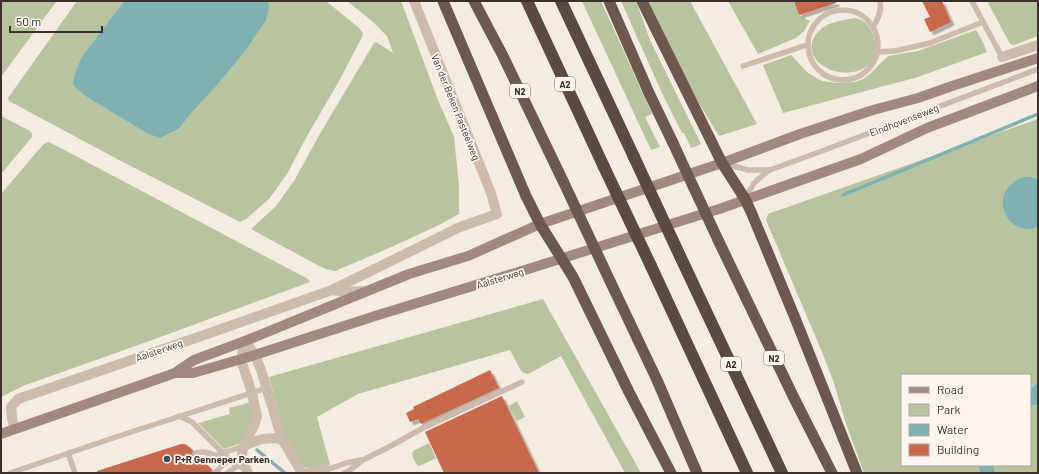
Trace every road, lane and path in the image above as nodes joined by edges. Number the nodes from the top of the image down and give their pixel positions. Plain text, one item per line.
1 (414, 1) edge
2 (443, 1) edge
3 (474, 1) edge
4 (527, 1) edge
5 (561, 1) edge
6 (608, 1) edge
7 (642, 1) edge
8 (880, 1) edge
9 (972, 1) edge
10 (983, 22) junction
11 (873, 27) junction
12 (807, 45) junction
13 (1038, 45) edge
14 (877, 52) junction
15 (1002, 57) joint
16 (1038, 58) edge
17 (743, 66) dead end
18 (1038, 70) edge
19 (1038, 86) edge
20 (767, 147) joint
21 (722, 163) junction
22 (770, 170) junction
23 (777, 188) joint
24 (745, 199) junction
25 (497, 214) joint
26 (540, 224) junction
27 (562, 258) junction
28 (332, 290) junction
29 (369, 291) junction
30 (245, 341) junction
31 (255, 355) junction
32 (241, 360) junction
33 (175, 373) junction
34 (522, 382) dead end
35 (267, 388) junction
36 (252, 393) junction
37 (179, 416) junction
38 (15, 429) junction
39 (1, 434) edge
40 (282, 440) junction
41 (244, 446) junction
42 (68, 453) junction
43 (196, 453) dead end
44 (223, 453) junction
45 (216, 456) junction
46 (202, 460) dead end
47 (363, 460) junction
48 (232, 462) junction
49 (244, 470) edge
50 (325, 470) joint
51 (10, 473) edge
52 (75, 473) edge
53 (215, 473) edge
54 (227, 473) edge
55 (302, 473) edge
56 (308, 473) edge
57 (344, 473) edge
58 (671, 473) edge
59 (697, 473) edge
60 (747, 473) edge
61 (782, 473) edge
62 (832, 473) edge
63 (857, 473) edge

1 - 25 street, Van der Beken Pasteelweg
2 - 26 highway
3 - 59 highway, N2, bridge
4 - 60 highway, A2, bridge
5 - 61 highway, A2, bridge
6 - 62 highway, N2, bridge
7 - 21 highway
8 - 11 lane
9 - 10 lane
10 - 14 lane
10 - 15 lane
11 - 12 lane
11 - 14 lane
12 - 14 lane
12 - 17 lane
13 - 15 street
16 - 20 main road, Eindhovenseweg
18 - 22 lane, Eindhovenseweg
19 - 23 main road, Eindhovenseweg
20 - 21 main road, Aalsterweg
21 - 22 lane
21 - 24 highway
21 - 26 main road, Aalsterweg
22 - 24 lane
23 - 24 main road, Aalsterweg
24 - 27 main road, Aalsterweg
24 - 63 highway
25 - 28 street, Aalsterweg
26 - 27 highway
26 - 29 main road, Aalsterweg
27 - 31 main road, Aalsterweg
27 - 58 highway
28 - 29 street, Aalsterweg
28 - 38 street, Aalsterweg
29 - 30 main road, Aalsterweg
30 - 31 street
30 - 32 street
30 - 33 main road, Aalsterweg
31 - 32 main road, Aalsterweg
31 - 35 street
32 - 33 main road, Aalsterweg
32 - 36 street
33 - 38 main road, Aalsterweg
34 - 47 lane
35 - 36 lane
35 - 40 street
36 - 37 lane
36 - 41 street
37 - 42 lane
37 - 44 lane
38 - 39 main road, Aalsterweg
40 - 41 street
40 - 55 street
41 - 44 lane
41 - 49 street
42 - 51 lane
42 - 52 lane
43 - 45 lane
44 - 45 lane
44 - 48 lane
45 - 46 lane
47 - 50 lane
47 - 57 lane
48 - 49 lane
48 - 53 lane
49 - 54 lane
50 - 56 street

